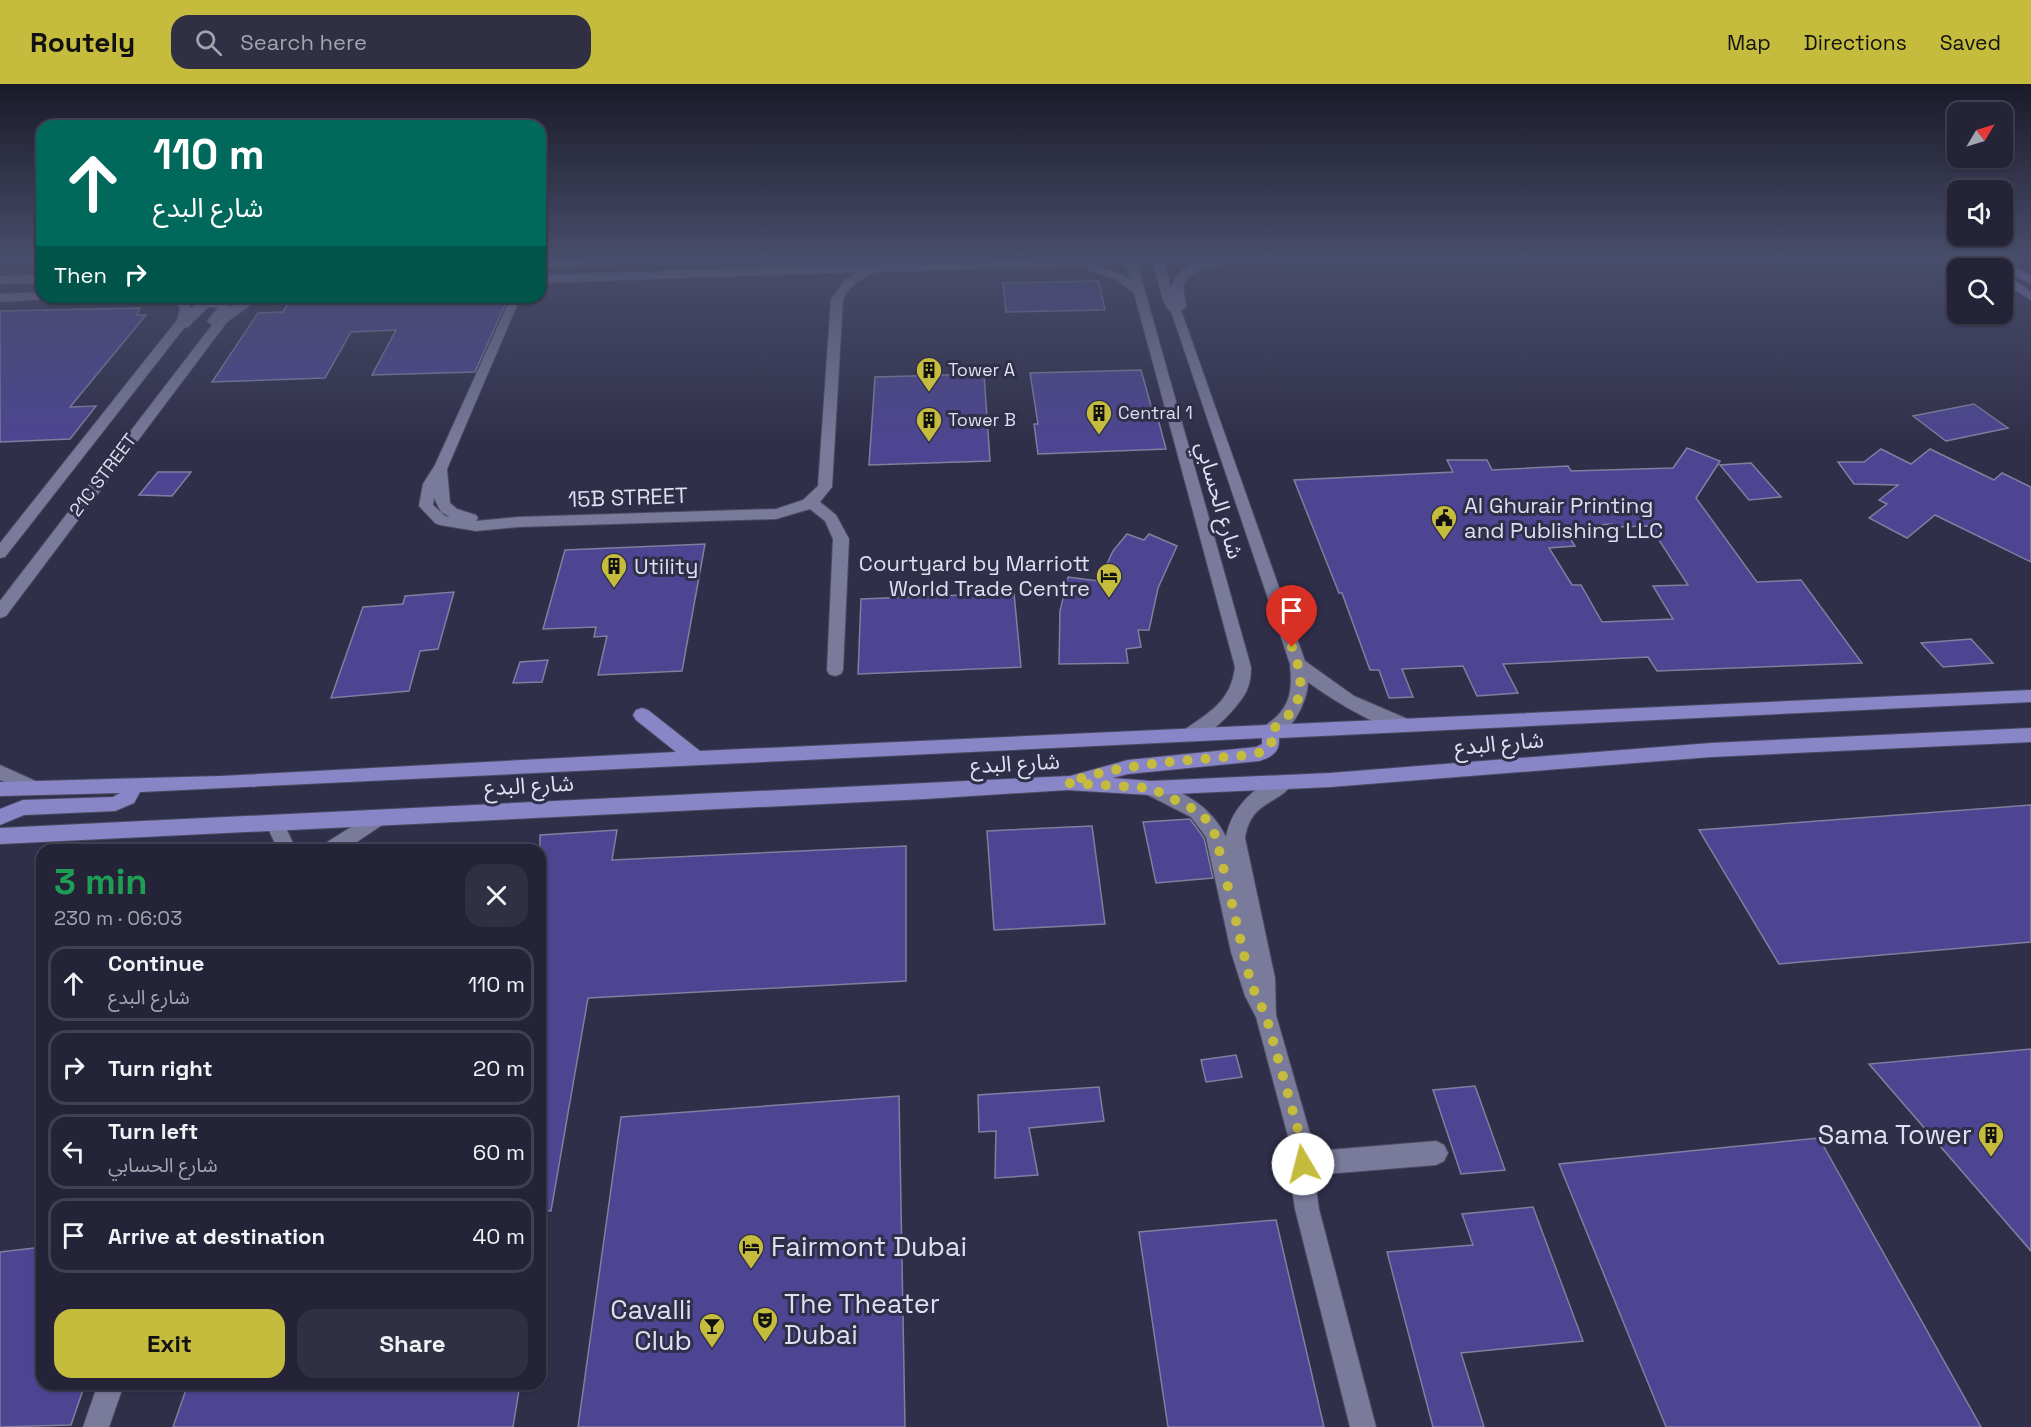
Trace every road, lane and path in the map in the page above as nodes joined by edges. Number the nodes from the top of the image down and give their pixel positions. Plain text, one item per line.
1 (182, 320) edge
2 (188, 320) edge
3 (215, 320) edge
4 (223, 320) edge
5 (505, 320) edge
6 (836, 320) edge
7 (1148, 320) edge
8 (1180, 320) edge
9 (178, 328) junction
10 (207, 339) junction
11 (826, 471) junction
12 (811, 502) junction
13 (740, 514) junction
14 (0, 553) edge
15 (0, 612) edge
16 (1298, 664) junction
17 (835, 670) dead end
18 (2031, 696) edge
19 (642, 715) dead end
20 (1404, 726) junction
21 (1270, 731) junction
22 (1190, 735) junction
23 (2031, 735) edge
24 (697, 759) junction
25 (0, 772) edge
26 (1284, 782) junction
27 (1067, 783) junction
28 (135, 785) junction
29 (33, 788) junction
30 (1151, 788) junction
31 (0, 789) edge
32 (0, 817) edge
33 (378, 818) junction
34 (275, 824) junction
35 (0, 836) edge
36 (284, 844) edge
37 (340, 844) edge
38 (1266, 1016) junction
39 (1436, 1154) dead end
40 (1303, 1164) junction
41 (109, 1390) edge
42 (96, 1427) edge
43 (1363, 1427) edge

1 - 9 street
2 - 9 street, 21C STREET
3 - 10 street, 21C STREET
4 - 10 street, 21C STREET
5 - 13 street, 15B STREET
6 - 11 street
7 - 22 street, شارع الحسابي
8 - 16 street, شارع الحسابي
9 - 14 street, 21C STREET
10 - 15 street, 21C STREET
11 - 12 street
11 - 13 street, 15B STREET
12 - 13 street, 15B STREET
12 - 17 street
16 - 20 street
16 - 21 street, شارع الحسابي
18 - 20 main road, شارع البدع
19 - 24 main road
20 - 21 main road, شارع البدع
21 - 22 main road, شارع البدع
21 - 27 main road
22 - 24 main road, شارع البدع
23 - 26 main road, شارع البدع
24 - 28 main road, شارع البدع
25 - 29 street
26 - 30 main road, شارع البدع
26 - 38 street
27 - 30 main road, شارع البدع
27 - 33 main road, شارع البدع
28 - 29 main road, شارع البدع
28 - 32 main road
29 - 31 main road, شارع البدع
30 - 38 street
33 - 34 main road, شارع البدع
33 - 37 street
34 - 35 main road, شارع البدع
34 - 36 street
38 - 40 street
39 - 40 street
40 - 43 street
41 - 42 street

